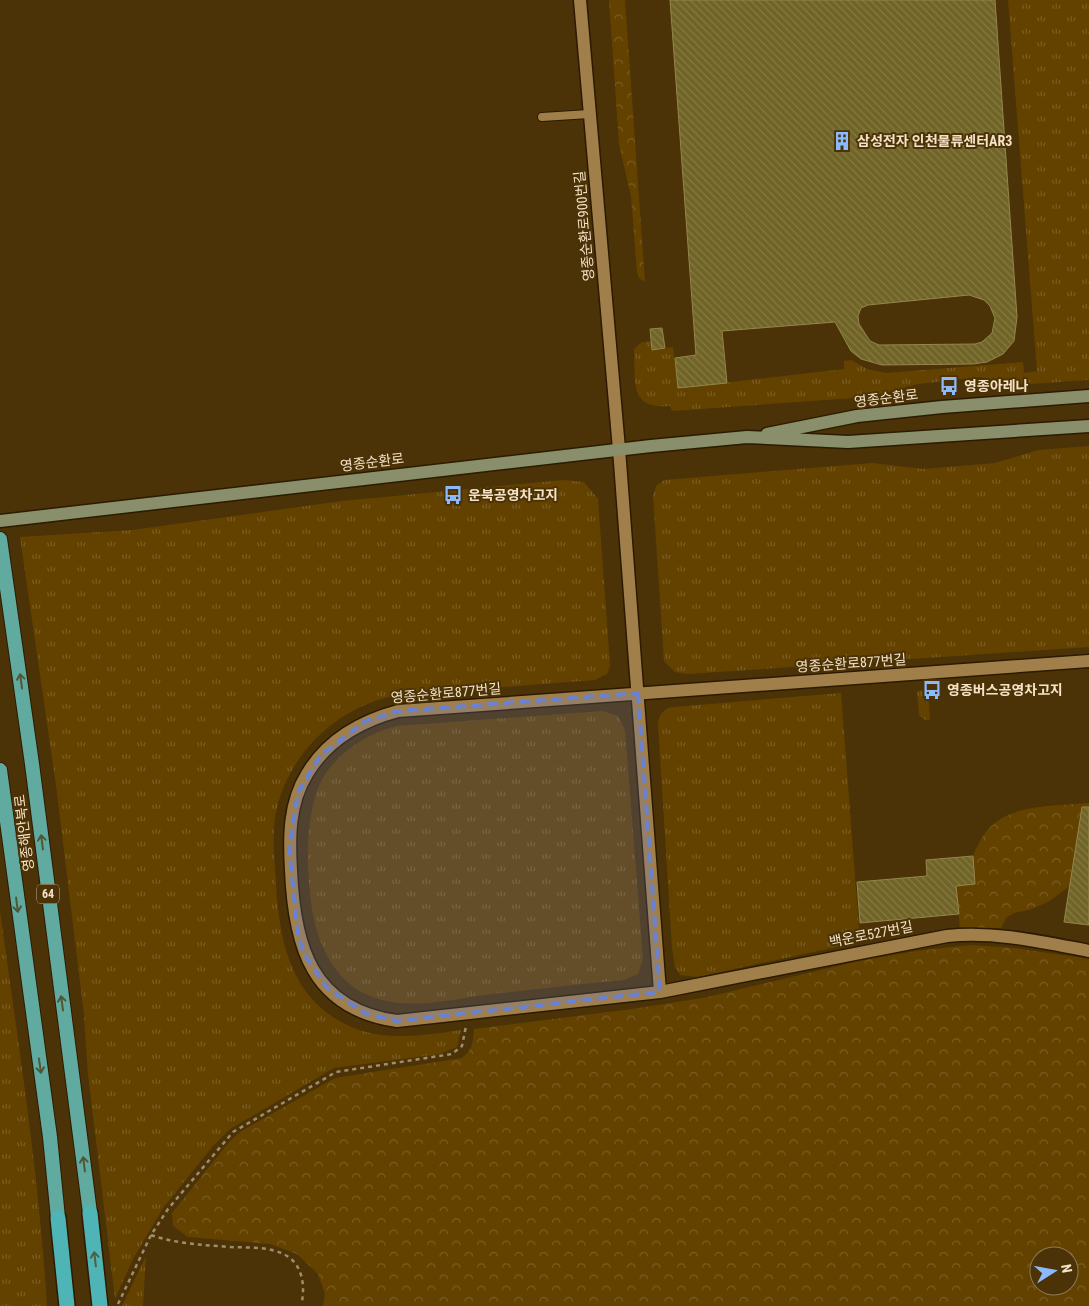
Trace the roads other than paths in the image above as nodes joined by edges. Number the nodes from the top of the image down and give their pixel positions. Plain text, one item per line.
1 (580, 0) edge
2 (589, 114) junction
3 (542, 118) dead end
4 (1089, 396) edge
5 (1089, 426) edge
6 (747, 437) junction
7 (619, 449) junction
8 (0, 521) edge
9 (0, 539) edge
10 (1089, 661) edge
11 (638, 693) junction
12 (0, 770) edge
13 (1089, 951) edge
14 (660, 992) junction
15 (90, 1213) joint
16 (58, 1218) joint
17 (67, 1306) edge
18 (100, 1306) edge

1 - 2 street, 영종순환로900번길
2 - 3 lane
2 - 7 street, 영종순환로900번길
4 - 6 main road, 영종순환로
5 - 6 main road, 영종순환로
6 - 7 main road, 영종순환로
7 - 8 main road, 영종순환로
7 - 11 street, 영종순환로900번길
15 -> 9 highway, 영종해안북로 / 64
10 - 11 street, 영종순환로877번길
11 - 14 street, 영종순환로900번길
11 - 14 street, 영종순환로877번길
12 -> 16 highway, 영종해안북로 / 64
13 - 14 street, 백운로527번길
18 -> 15 highway
16 - 17 highway

